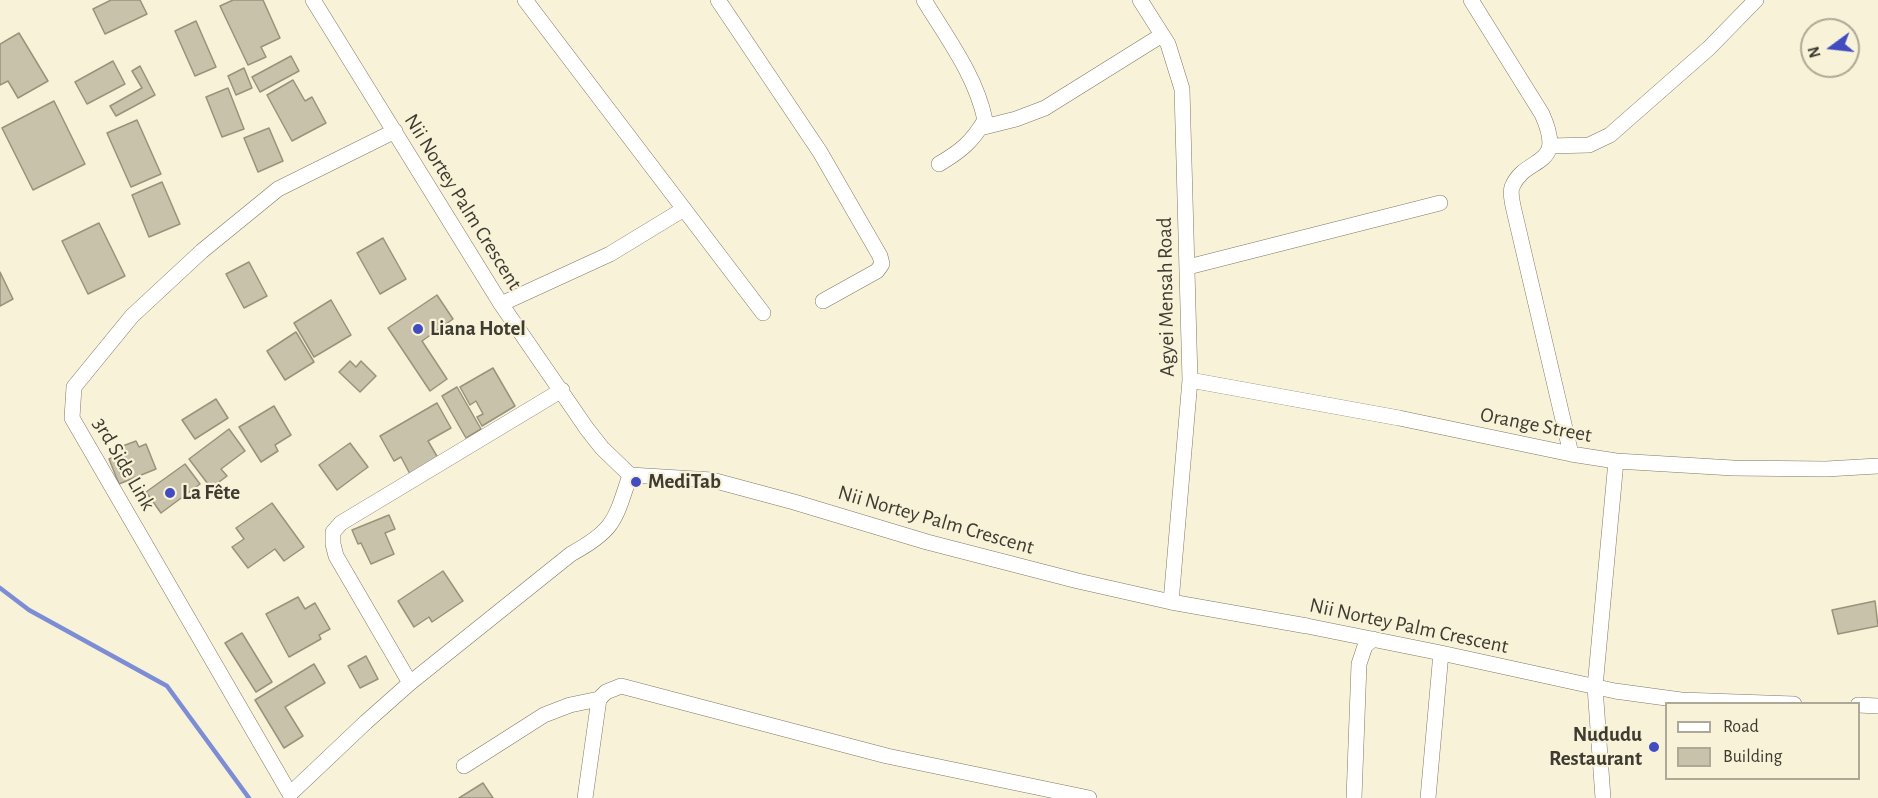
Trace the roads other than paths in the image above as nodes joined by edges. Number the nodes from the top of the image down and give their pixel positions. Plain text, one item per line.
1 (313, 0) edge
2 (525, 0) edge
3 (718, 0) edge
4 (924, 0) edge
5 (1140, 0) edge
6 (1471, 0) edge
7 (1756, 0) edge
8 (1162, 35) junction
9 (980, 128) junction
10 (395, 131) junction
11 (1550, 146) junction
12 (939, 164) dead end
13 (1440, 203) dead end
14 (684, 209) junction
15 (1188, 267) junction
16 (824, 301) dead end
17 (501, 304) junction
18 (763, 313) dead end
19 (1190, 380) junction
20 (562, 390) junction
21 (1571, 454) junction
22 (1616, 461) junction
23 (1878, 466) edge
24 (630, 475) junction
25 (1171, 602) junction
26 (1373, 639) junction
27 (1442, 653) junction
28 (410, 683) junction
29 (1595, 687) junction
30 (599, 699) junction
31 (1738, 702) edge
32 (1860, 705) edge
33 (1878, 706) edge
34 (464, 766) dead end
35 (585, 798) edge
36 (1089, 798) edge
37 (1354, 798) edge
38 (1428, 798) edge
39 (1603, 798) edge

1 - 10 street, Nii Nortey Palm Crescent
2 - 14 street
3 - 16 street
4 - 9 street
5 - 8 street, Agyei Mensah Road
6 - 11 street
7 - 11 street
8 - 9 street
8 - 15 street, Agyei Mensah Road
9 - 12 street
10 - 17 street, Nii Nortey Palm Crescent
10 - 28 street, 3rd Side Link
11 - 21 street
13 - 15 street
14 - 17 street
14 - 18 street
15 - 19 street, Agyei Mensah Road
17 - 20 street, Nii Nortey Palm Crescent
19 - 21 street, Orange Street
19 - 25 street, Agyei Mensah Road
20 - 24 street, Nii Nortey Palm Crescent
20 - 28 street
21 - 22 street, Orange Street
22 - 23 street, Orange Street
22 - 29 street
24 - 25 street, Nii Nortey Palm Crescent
24 - 28 street
25 - 26 street, Nii Nortey Palm Crescent
26 - 27 street, Nii Nortey Palm Crescent
26 - 37 street
27 - 29 street, Nii Nortey Palm Crescent
27 - 38 street
29 - 31 street, Nii Nortey Palm Crescent
29 - 39 street
30 - 34 street
30 - 35 street
30 - 36 street
32 - 33 street

